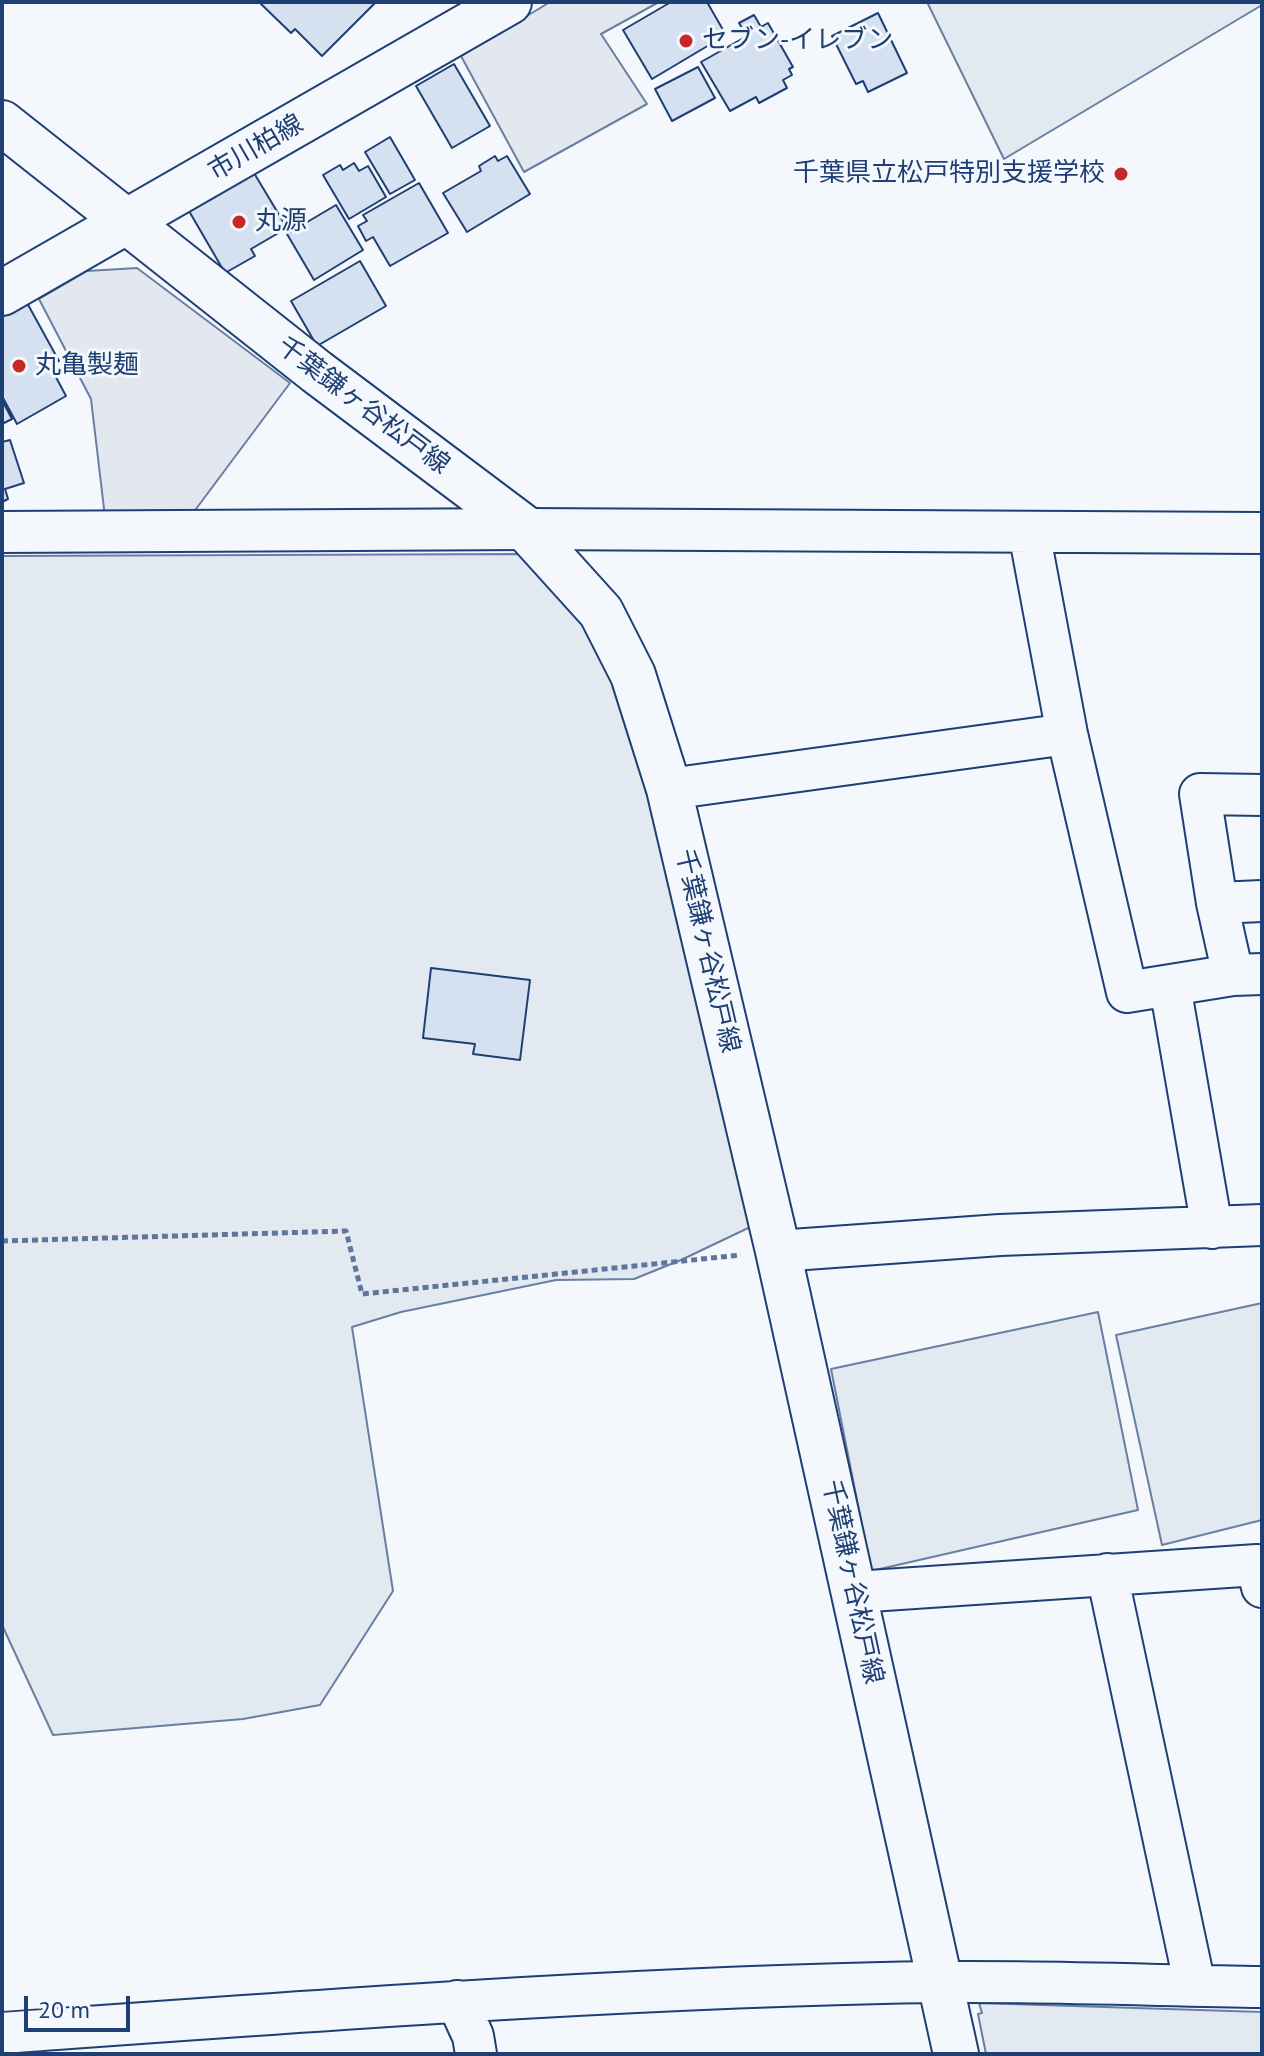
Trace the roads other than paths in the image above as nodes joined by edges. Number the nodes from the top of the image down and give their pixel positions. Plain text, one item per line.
1 (509, 2) edge
2 (2, 123) edge
3 (127, 222) junction
4 (2, 293) edge
5 (526, 529) junction
6 (2, 532) edge
7 (1029, 532) junction
8 (1262, 533) edge
9 (1067, 734) junction
10 (669, 789) junction
11 (1262, 795) edge
12 (1262, 901) edge
13 (1217, 903) junction
14 (1248, 975) edge
15 (1170, 986) junction
16 (1262, 1225) edge
17 (1212, 1228) junction
18 (778, 1251) junction
19 (1107, 1574) junction
20 (1262, 1587) edge
21 (855, 1592) junction
22 (939, 1982) junction
23 (1195, 1986) junction
24 (1262, 1987) edge
25 (457, 2001) junction
26 (2, 2033) edge
27 (51, 2042) edge
28 (476, 2054) edge
29 (956, 2054) edge

1 - 3 main road, 市川柏線
2 - 3 main road, 千葉鎌ヶ谷松戸線
3 - 4 main road, 市川柏線
3 - 5 main road, 千葉鎌ヶ谷松戸線
5 - 6 street
5 - 7 street
5 - 10 main road, 千葉鎌ヶ谷松戸線
7 - 8 street
7 - 9 street
9 - 10 street
9 - 15 street
10 - 18 main road, 千葉鎌ヶ谷松戸線
11 - 13 street
12 - 13 street
13 - 14 street
14 - 15 street
15 - 17 street
16 - 17 street
17 - 18 street
18 - 21 main road, 千葉鎌ヶ谷松戸線
19 - 20 street
19 - 21 street
19 - 23 street
21 - 22 main road, 千葉鎌ヶ谷松戸線
22 - 23 street
22 - 25 street
22 - 29 main road, 千葉鎌ヶ谷松戸線
23 - 24 street
25 - 27 street
25 - 28 street
26 - 27 street

